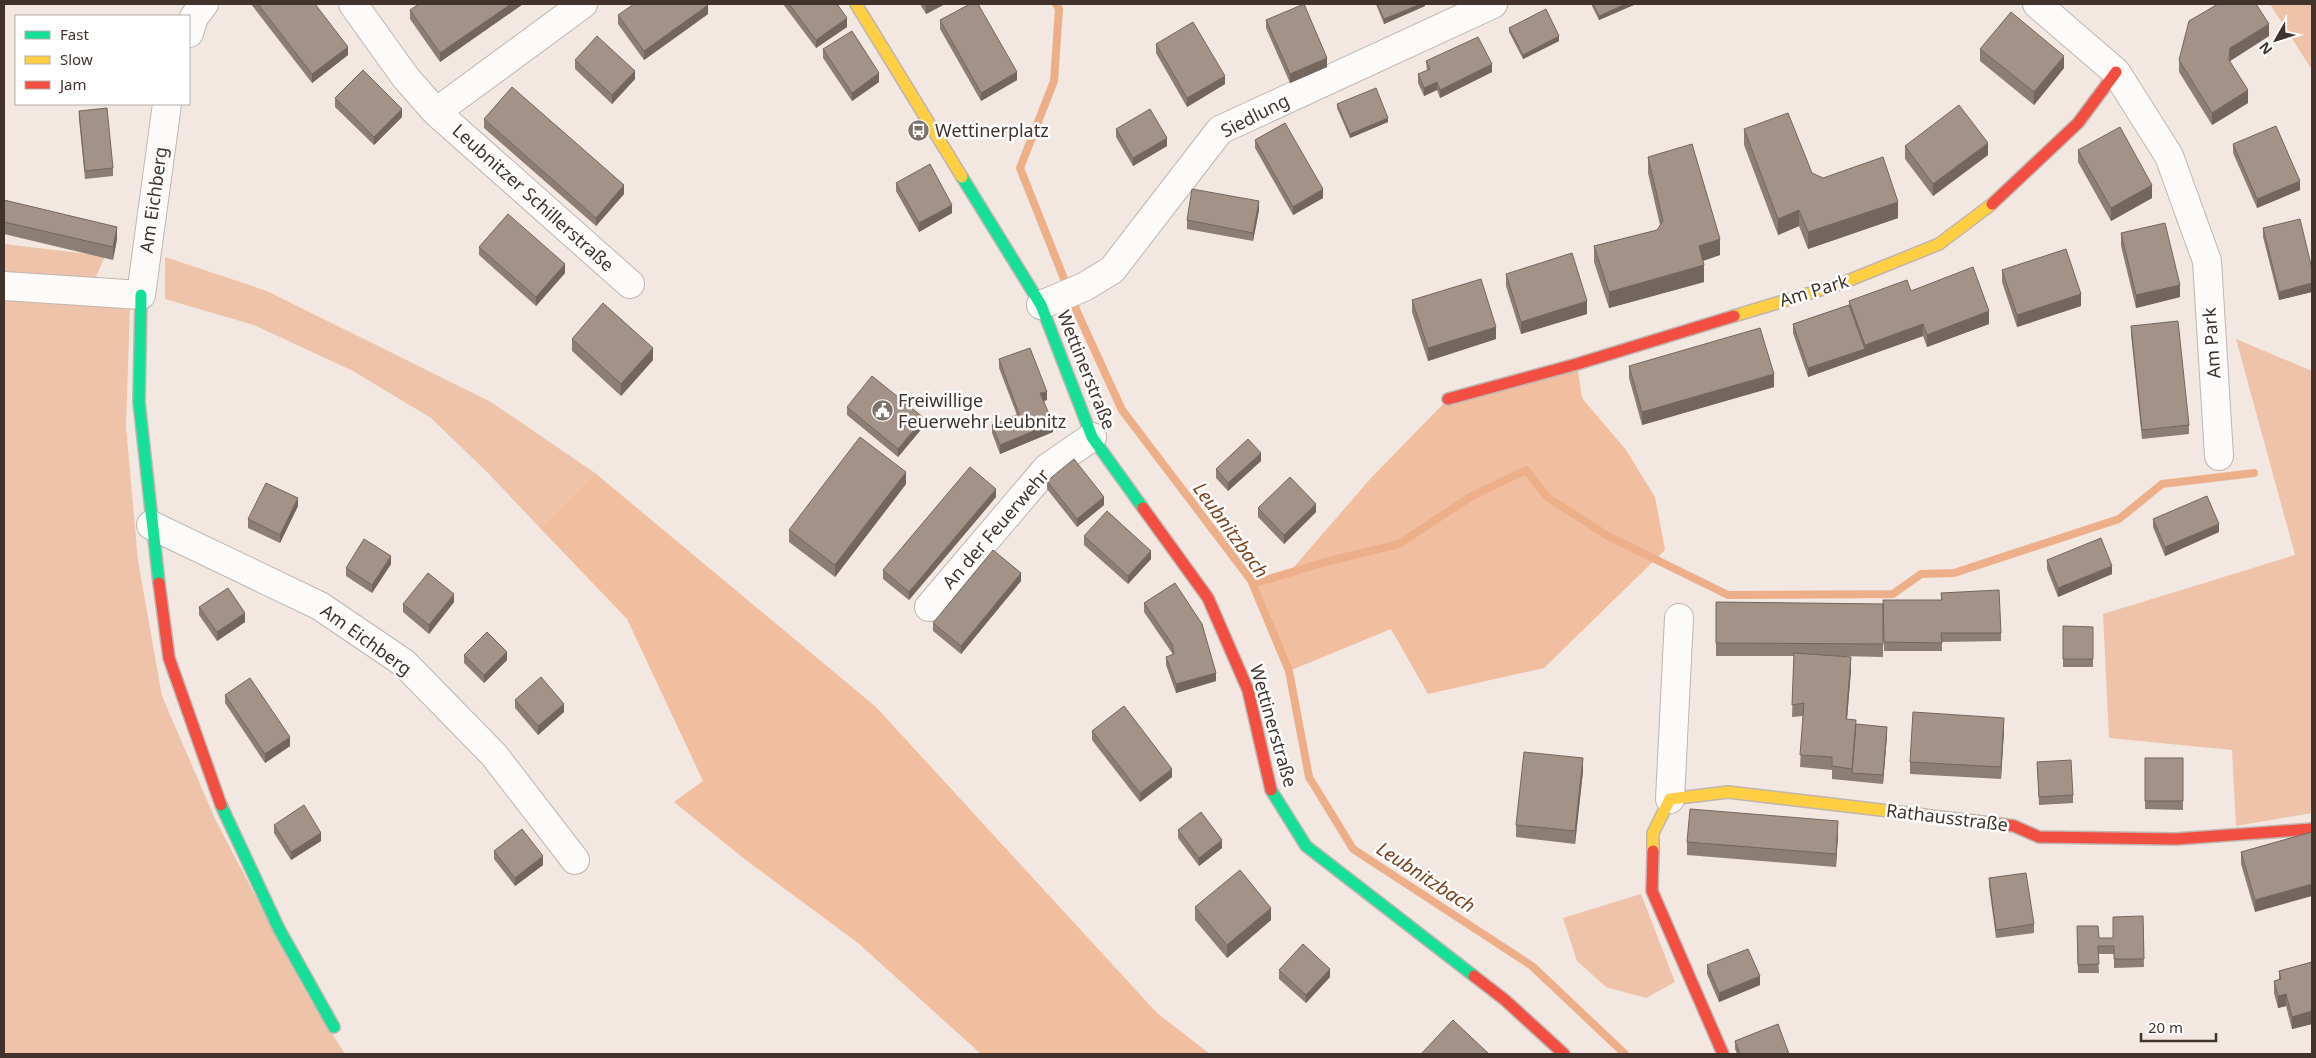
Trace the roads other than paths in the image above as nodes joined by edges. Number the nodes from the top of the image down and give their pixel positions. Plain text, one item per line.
1 (204, 4) edge
2 (353, 4) edge
3 (583, 4) edge
4 (856, 4) edge
5 (1493, 4) edge
6 (2036, 4) edge
7 (190, 30) edge
8 (2116, 72) junction
9 (167, 105) edge
10 (436, 112) junction
11 (630, 284) dead end
12 (4, 286) edge
13 (141, 295) junction
14 (1048, 302) junction
15 (1448, 399) dead end
16 (1092, 437) junction
17 (2220, 456) dead end
18 (151, 525) junction
19 (929, 607) dead end
20 (1679, 618) dead end
21 (1670, 799) junction
22 (2312, 829) edge
23 (575, 860) dead end
24 (334, 1027) dead end
25 (1564, 1054) edge
26 (1723, 1054) edge

1 - 7 street
2 - 10 street, Leubnitzer Schillerstraße
3 - 10 street, Leubnitzer Schillerstraße
4 - 14 street, Wettinerstraße
5 - 14 street, Siedlung
6 - 8 street, Am Park
8 - 15 street, Am Park
8 - 17 street, Am Park
9 - 13 street, Am Eichberg
10 - 11 street, Leubnitzer Schillerstraße
12 - 13 street
13 - 18 street, Am Eichberg
14 - 16 street, Wettinerstraße
16 - 19 street, An der Feuerwehr
16 - 25 street, Wettinerstraße
18 - 23 street, Am Eichberg
18 - 24 street, Am Eichberg
20 - 21 street
21 - 22 street, Rathausstraße
21 - 26 street

